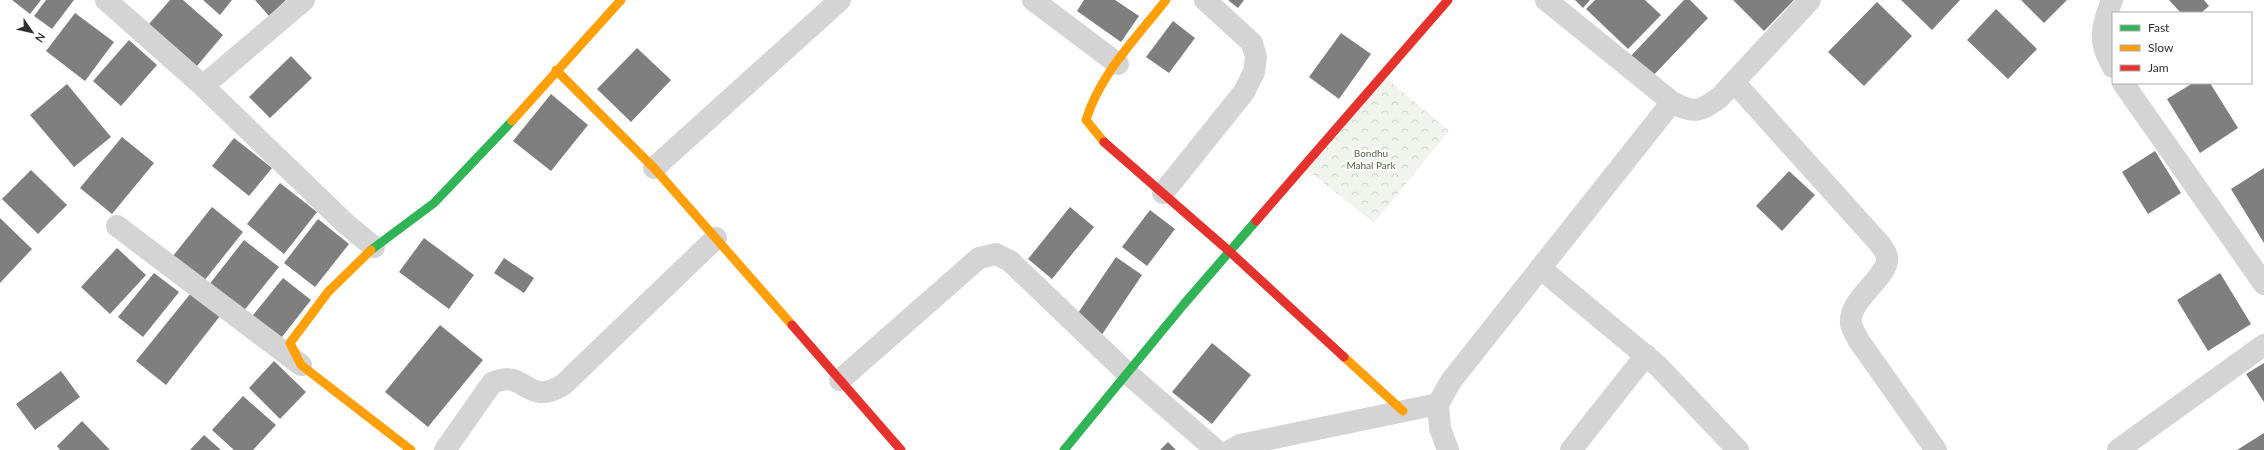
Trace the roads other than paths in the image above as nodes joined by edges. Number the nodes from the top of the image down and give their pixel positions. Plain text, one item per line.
1 (106, 0) edge
2 (304, 0) edge
3 (621, 0) edge
4 (840, 0) edge
5 (1033, 0) edge
6 (1166, 0) edge
7 (1205, 0) edge
8 (1448, 0) edge
9 (1546, 0) edge
10 (1810, 0) edge
11 (2112, 0) edge
12 (1118, 64) junction
13 (2112, 65) edge
14 (556, 70) junction
15 (1734, 82) junction
16 (2124, 84) edge
17 (203, 86) junction
18 (1672, 102) junction
19 (654, 168) junction
20 (1163, 194) junction
21 (117, 226) dead end
22 (716, 238) junction
23 (374, 247) junction
24 (1229, 252) junction
25 (1540, 268) junction
26 (2264, 284) edge
27 (2264, 345) edge
28 (1646, 355) junction
29 (300, 365) junction
30 (1127, 373) junction
31 (840, 380) junction
32 (1438, 404) junction
33 (1403, 411) junction
34 (411, 450) edge
35 (445, 450) edge
36 (901, 450) edge
37 (1064, 450) edge
38 (1216, 450) edge
39 (1231, 450) edge
40 (1448, 450) edge
41 (1571, 450) edge
42 (1738, 450) edge
43 (1936, 450) edge
44 (2118, 450) edge

1 - 17 street
2 - 17 street
3 - 14 street
4 - 19 street
5 - 12 street
6 - 12 street
7 - 20 street
8 - 24 street
9 - 18 street
10 - 15 street
11 - 13 street
12 - 20 street
14 - 19 street
14 - 23 street
15 - 18 street
15 - 43 street
16 - 26 street
17 - 23 street
18 - 25 street
19 - 22 street
20 - 24 street
21 - 29 street
22 - 31 street
22 - 35 street
23 - 29 street
24 - 30 street
24 - 33 street
25 - 28 street
25 - 32 street
27 - 44 street
28 - 41 street
28 - 42 street
29 - 34 street
30 - 31 street
30 - 37 street
30 - 38 street
31 - 36 street
32 - 33 street
32 - 40 street
33 - 39 street

